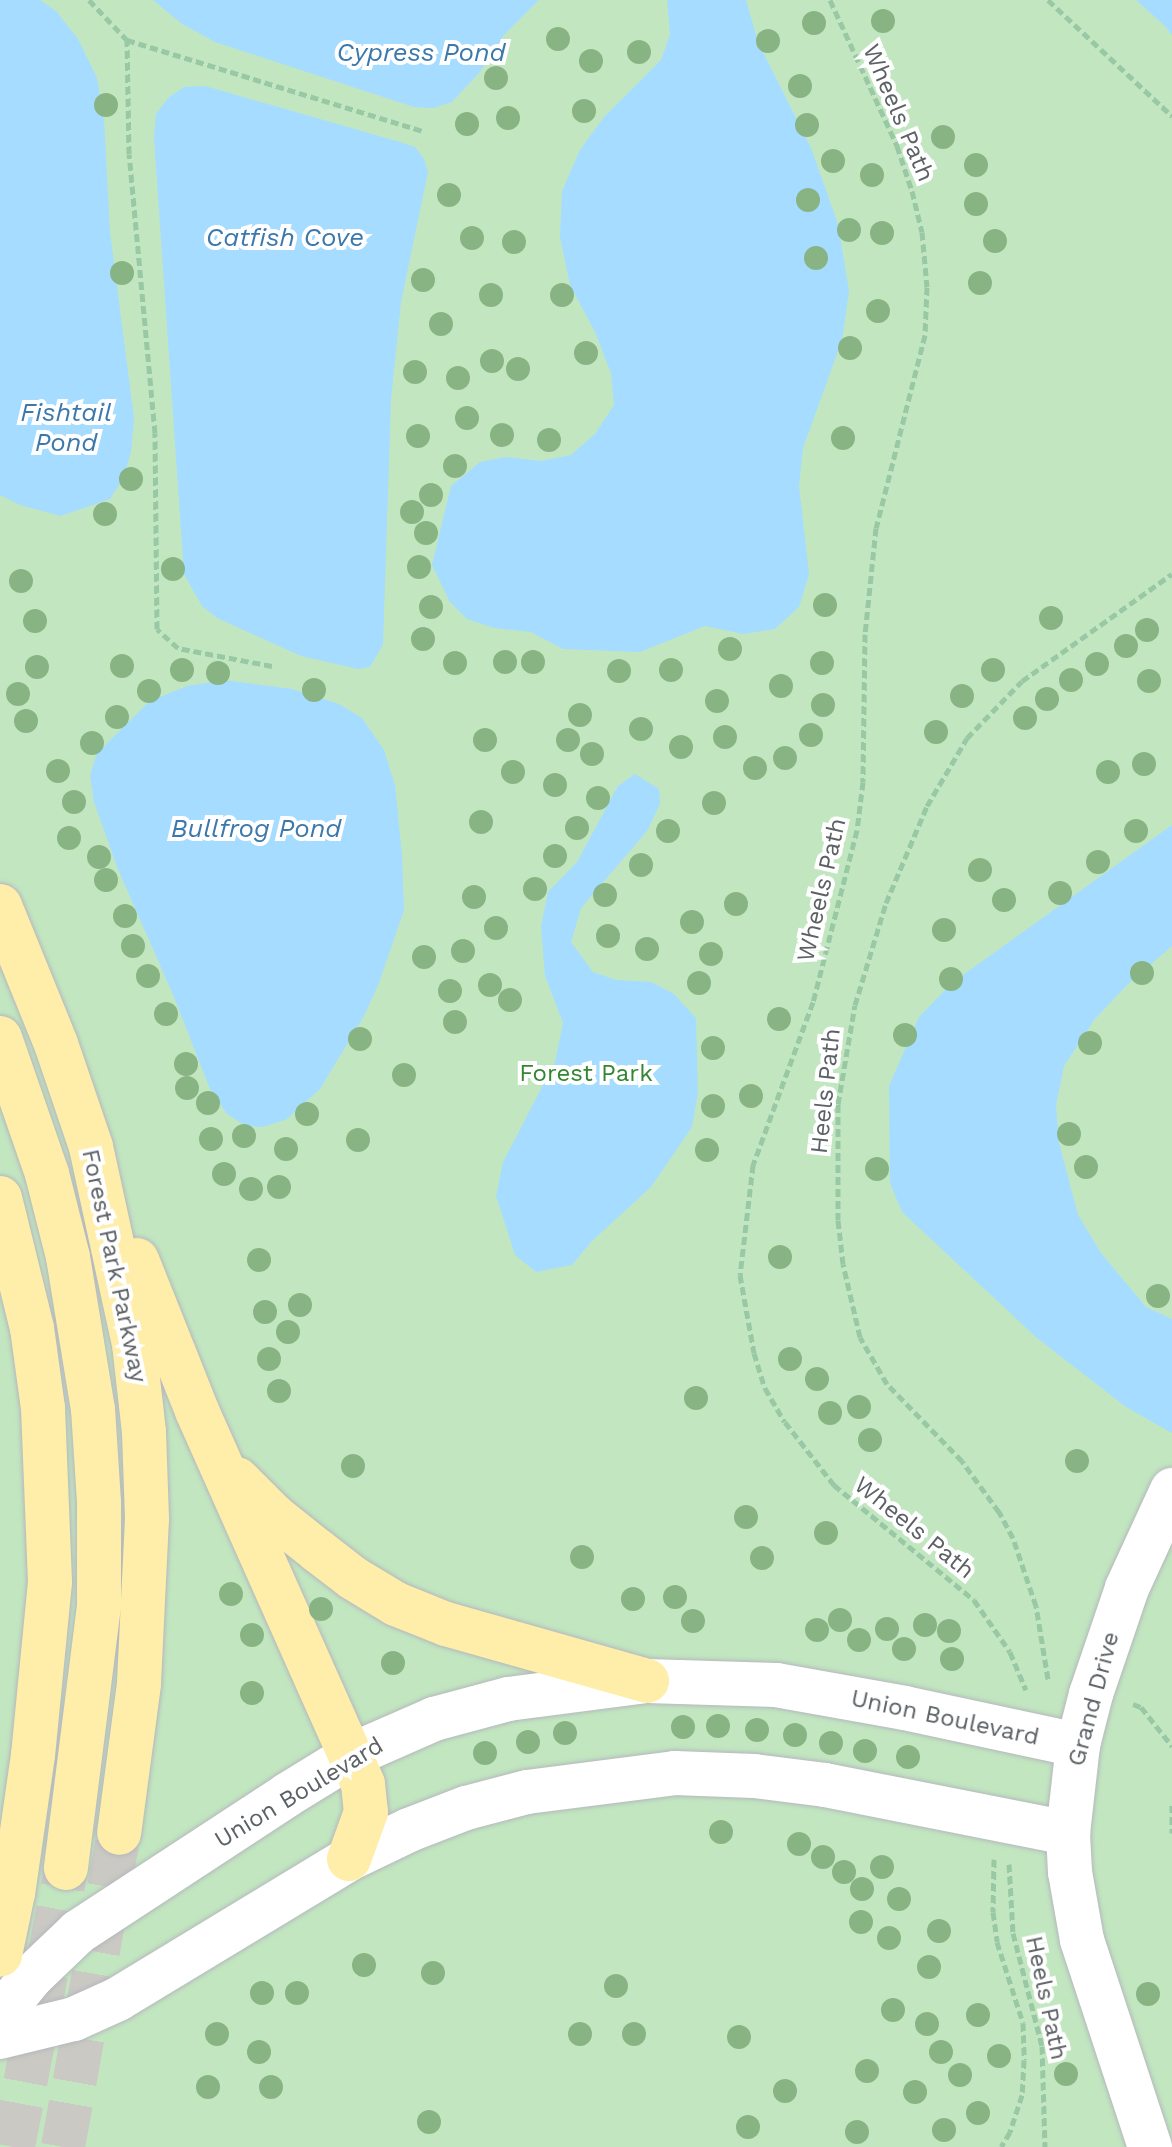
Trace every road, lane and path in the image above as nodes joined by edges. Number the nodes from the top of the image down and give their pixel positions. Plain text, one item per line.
1 (89, 0) edge
2 (830, 0) edge
3 (1048, 0) edge
4 (127, 40) junction
5 (1172, 116) edge
6 (422, 131) dead end
7 (1172, 574) edge
8 (272, 666) dead end
9 (0, 906) edge
10 (0, 1038) edge
11 (91, 1147) junction
12 (0, 1198) edge
13 (218, 1459) junction
14 (1172, 1490) edge
15 (1048, 1675) dead end
16 (647, 1681) junction
17 (1027, 1695) dead end
18 (1125, 1702) dead end
19 (1078, 1745) junction
20 (1172, 1746) edge
21 (352, 1755) junction
22 (1172, 1805) edge
23 (119, 1833) tunnel mouth
24 (1068, 1833) junction
25 (1172, 1833) edge
26 (1009, 1856) dead end
27 (994, 1858) dead end
28 (349, 1859) junction
29 (66, 1868) tunnel mouth
30 (0, 1955) edge
31 (0, 2015) edge
32 (0, 2037) edge
33 (1001, 2147) edge
34 (1045, 2147) edge
35 (1150, 2147) edge

1 - 4 path
2 - 17 path, Wheels Path
3 - 5 path
4 - 6 path
4 - 8 path
7 - 15 path, Heels Path
9 - 11 main road, Forest Park Parkway
10 - 29 main road, Forest Park Parkway
11 - 13 main road
11 - 23 main road, Forest Park Parkway
12 - 30 main road
13 - 16 main road
13 - 21 main road
14 - 19 street, Grand Drive
16 - 19 street, Union Boulevard
16 - 21 street, Union Boulevard
18 - 20 path
19 - 24 street, Grand Drive
21 - 28 main road
21 - 31 street, Union Boulevard
22 - 25 path
24 - 28 street
24 - 35 street, Grand Drive
26 - 34 path, Heels Path
27 - 33 path
28 - 32 street

